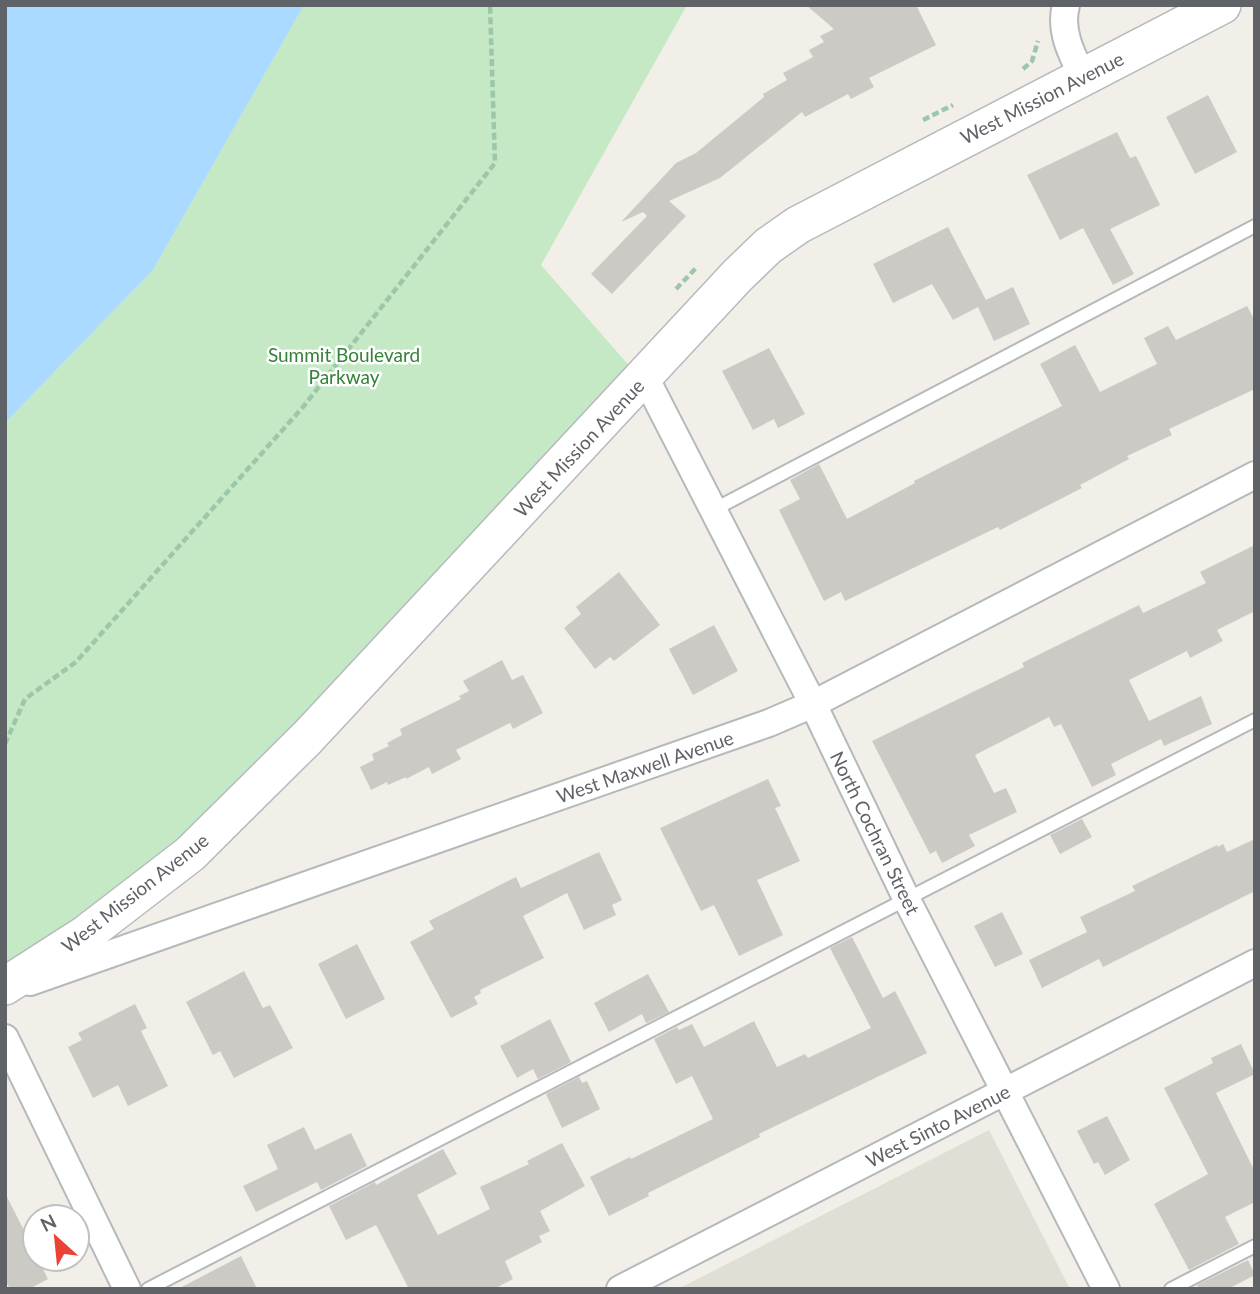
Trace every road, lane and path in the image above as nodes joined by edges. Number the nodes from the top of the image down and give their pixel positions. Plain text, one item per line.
1 (490, 5) edge
2 (1066, 5) edge
3 (1222, 5) edge
4 (1083, 78) junction
5 (1255, 226) edge
6 (645, 377) junction
7 (1255, 475) edge
8 (713, 510) junction
9 (813, 704) junction
10 (1255, 720) edge
11 (5, 744) edge
12 (907, 900) junction
13 (1255, 963) edge
14 (5, 988) edge
15 (5, 1038) edge
16 (1005, 1092) junction
17 (1255, 1245) edge
18 (127, 1289) edge
19 (148, 1289) edge
20 (620, 1289) edge
21 (1106, 1289) edge
22 (1171, 1289) edge

1 - 11 path
2 - 4 street
3 - 4 street, West Mission Avenue
4 - 6 street, West Mission Avenue
5 - 8 lane
6 - 8 street, North Cochran Street
6 - 14 street, West Mission Avenue
7 - 9 street, West Maxwell Avenue
8 - 9 street, North Cochran Street
9 - 12 street, North Cochran Street
9 - 14 street, West Maxwell Avenue
10 - 12 lane
12 - 16 street, North Cochran Street
12 - 19 lane
13 - 16 street, West Sinto Avenue
15 - 18 street
16 - 20 street, West Sinto Avenue
16 - 21 street, North Cochran Street
17 - 22 lane

